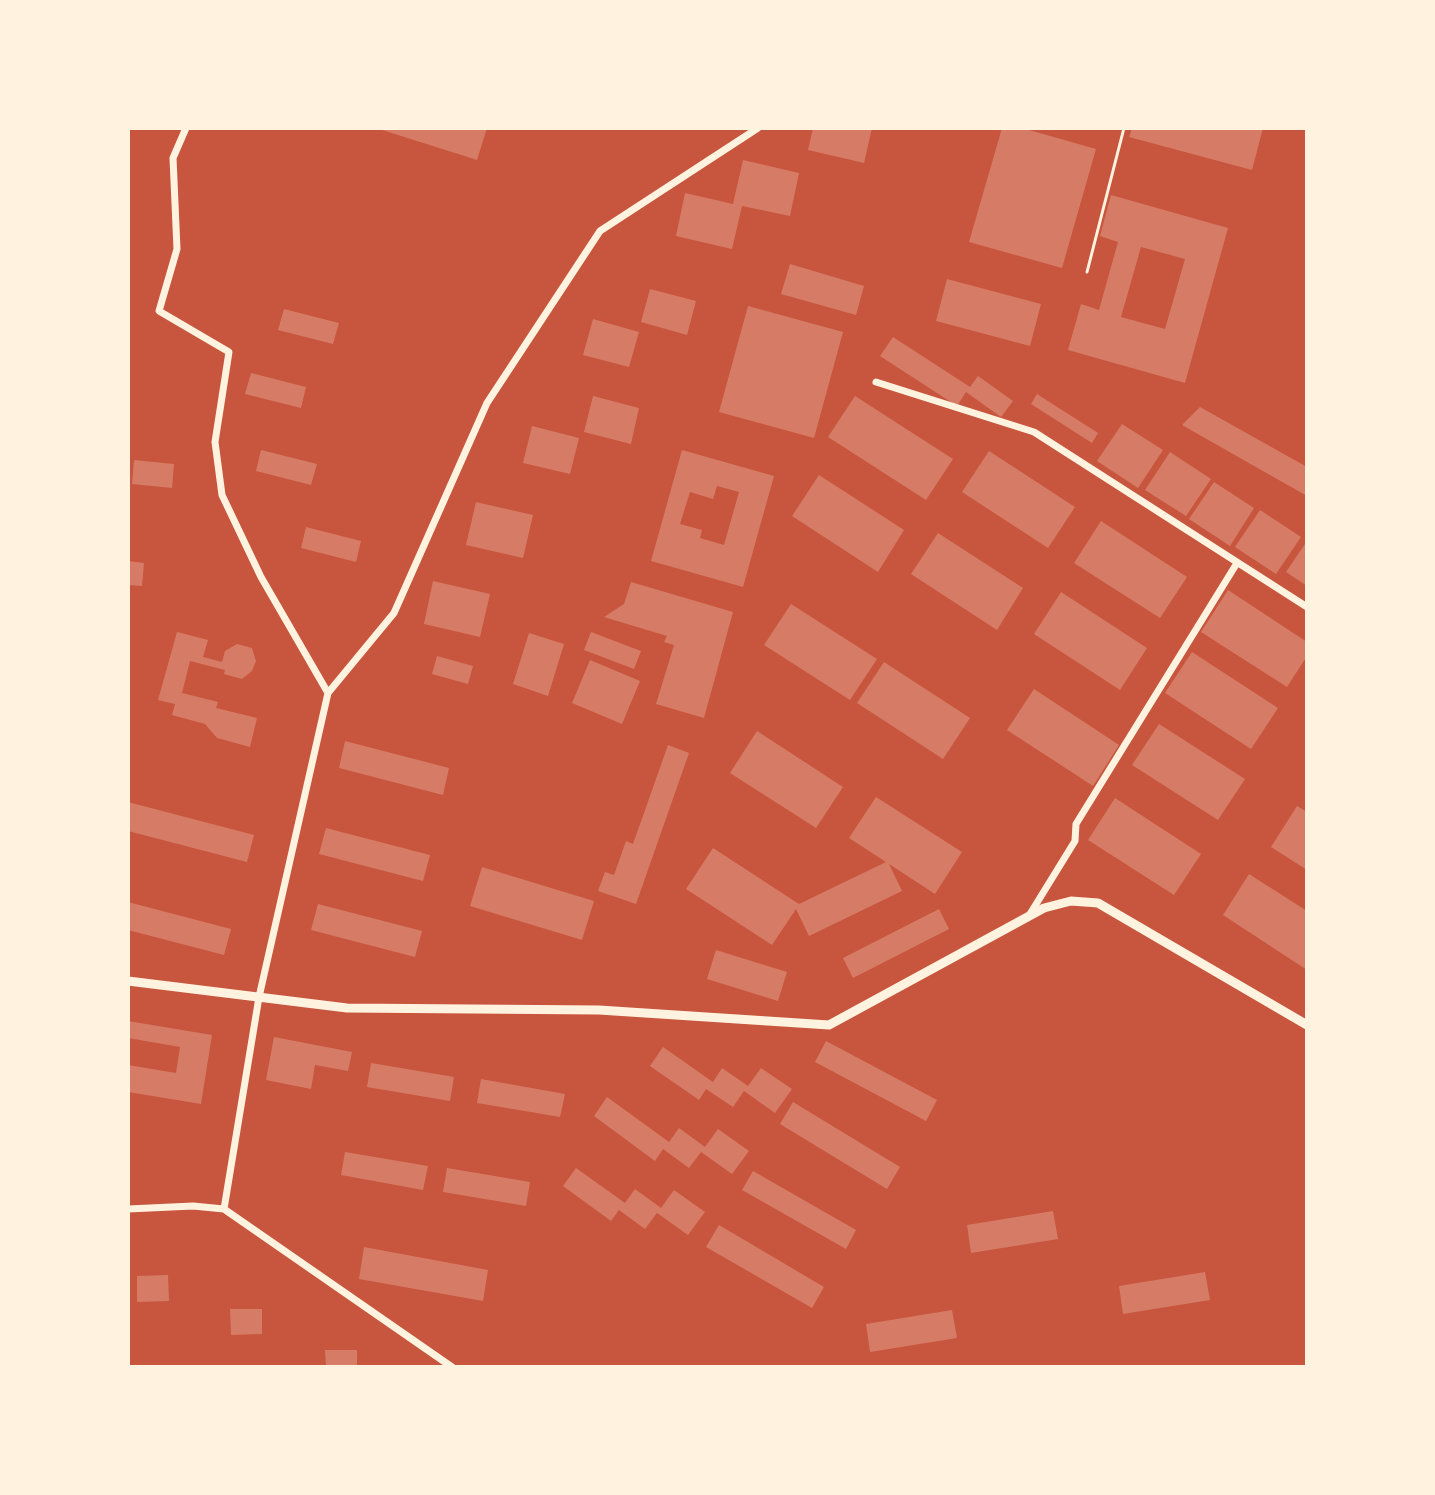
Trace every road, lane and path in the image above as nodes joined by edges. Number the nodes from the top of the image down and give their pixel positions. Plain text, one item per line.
1 (186, 128) edge
2 (758, 128) edge
3 (1124, 128) edge
4 (1087, 272) dead end
5 (876, 382) dead end
6 (1237, 563) junction
7 (1307, 607) edge
8 (328, 693) junction
9 (1028, 916) junction
10 (128, 981) edge
11 (259, 997) junction
12 (1307, 1025) edge
13 (128, 1209) edge
14 (224, 1209) junction
15 (452, 1367) edge

1 - 8 street
2 - 8 street
3 - 4 lane
5 - 6 street
6 - 7 street
6 - 9 street
8 - 11 street
9 - 11 street
9 - 12 street
10 - 11 street
11 - 14 street
13 - 14 street
14 - 15 street

